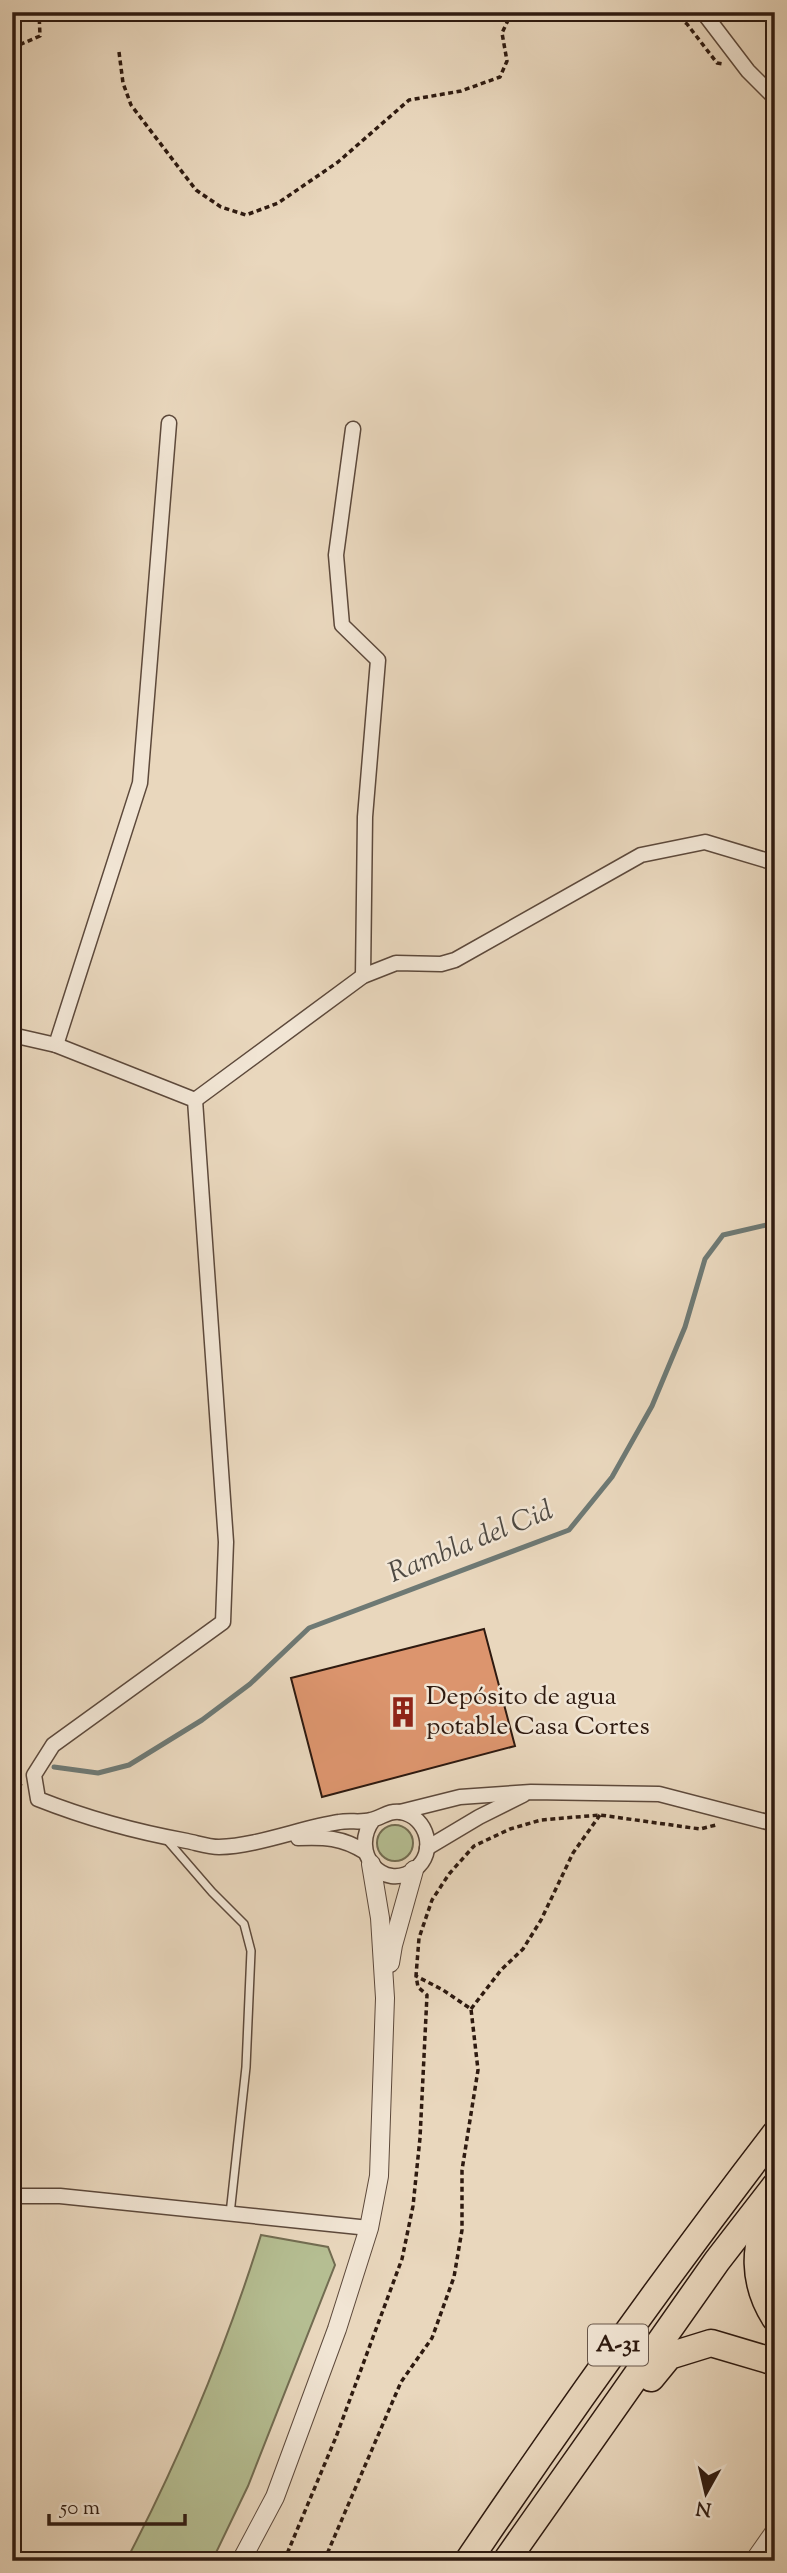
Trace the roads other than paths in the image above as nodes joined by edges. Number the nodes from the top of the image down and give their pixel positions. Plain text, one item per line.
1 (703, 12) edge
2 (775, 99) edge
3 (169, 423) dead end
4 (353, 429) dead end
5 (775, 863) edge
6 (363, 976) junction
7 (12, 1035) edge
8 (56, 1045) junction
9 (195, 1100) junction
10 (531, 1792) junction
11 (400, 1812) junction
12 (373, 1820) junction
13 (775, 1824) edge
14 (164, 1837) junction
15 (265, 1839) junction
16 (427, 1848) junction
17 (368, 1858) junction
18 (414, 1870) junction
19 (385, 1998) junction
20 (775, 2134) edge
21 (775, 2186) edge
22 (12, 2196) edge
23 (775, 2211) edge
24 (230, 2214) junction
25 (369, 2228) junction
26 (775, 2318) edge
27 (775, 2362) edge
28 (595, 2434) junction
29 (775, 2531) edge
30 (241, 2561) edge
31 (468, 2561) edge
32 (506, 2561) edge
33 (754, 2561) edge

1 - 2 street
3 - 8 street
4 - 6 street
5 - 6 street
6 - 9 street
7 - 8 street
8 - 9 street
9 - 14 street
10 - 11 street
10 - 13 street
10 - 16 street
11 - 12 street
11 - 16 street
12 - 15 street
12 - 17 street
14 - 15 street
14 - 24 lane
15 - 17 street
16 - 18 street
17 - 18 street
17 - 19 street
18 - 19 street
19 - 25 street
20 - 31 highway, A-31
21 - 28 highway, A-31
22 - 24 street
23 - 26 highway
24 - 25 street
25 - 30 street
27 - 28 highway
28 - 32 highway, A-31
29 - 33 street

